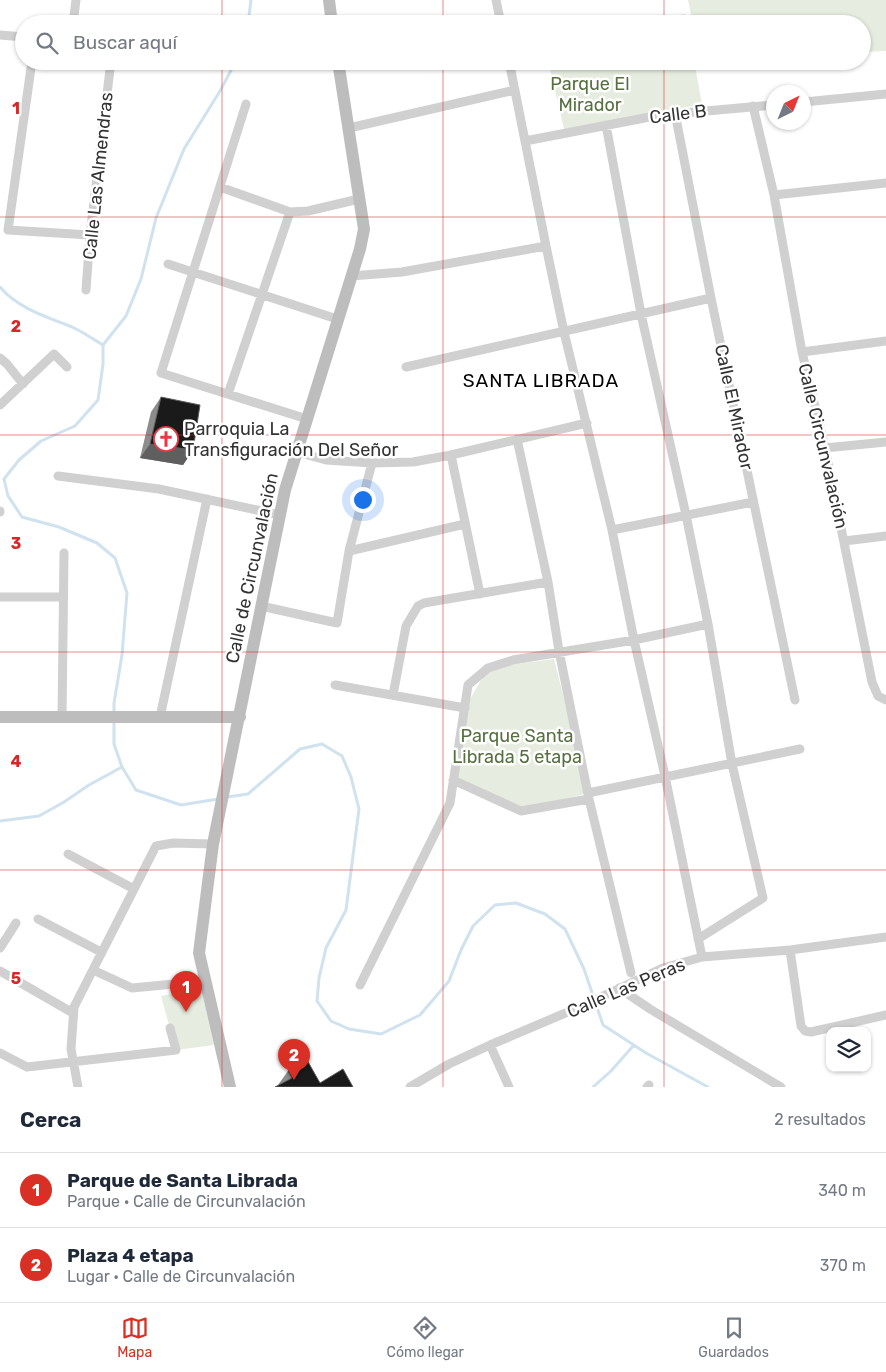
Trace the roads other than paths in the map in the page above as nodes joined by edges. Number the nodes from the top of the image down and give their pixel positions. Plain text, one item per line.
1 (76, 0) edge
2 (329, 0) edge
3 (496, 0) edge
4 (74, 15) edge
5 (331, 15) edge
6 (499, 15) edge
7 (0, 35) edge
8 (15, 36) edge
9 (31, 70) edge
10 (110, 70) edge
11 (339, 70) edge
12 (510, 70) edge
13 (515, 90) junction
14 (886, 94) edge
15 (811, 101) edge
16 (246, 104) dead end
17 (766, 105) edge
18 (753, 106) junction
19 (675, 113) junction
20 (606, 125) junction
21 (349, 128) junction
22 (525, 141) junction
23 (886, 183) edge
24 (220, 187) junction
25 (774, 195) junction
26 (360, 199) junction
27 (290, 212) junction
28 (90, 235) junction
29 (546, 246) junction
30 (168, 264) dead end
31 (193, 272) junction
32 (350, 276) junction
33 (86, 290) dead end
34 (262, 295) junction
35 (711, 298) junction
36 (641, 314) junction
37 (337, 319) junction
38 (564, 332) junction
39 (886, 341) edge
40 (802, 352) junction
41 (0, 358) edge
42 (67, 367) dead end
43 (406, 367) dead end
44 (23, 384) junction
45 (228, 394) junction
46 (0, 406) edge
47 (307, 419) junction
48 (587, 423) junction
49 (517, 439) junction
50 (886, 442) edge
51 (825, 448) junction
52 (296, 452) junction
53 (451, 455) junction
54 (372, 463) junction
55 (58, 476) dead end
56 (207, 499) junction
57 (753, 502) junction
58 (280, 515) junction
59 (686, 515) junction
60 (465, 524) junction
61 (612, 530) junction
62 (886, 536) edge
63 (844, 541) junction
64 (349, 551) junction
65 (64, 553) dead end
66 (548, 582) junction
67 (480, 594) junction
68 (0, 597) edge
69 (63, 597) junction
70 (261, 606) junction
71 (708, 624) junction
72 (634, 640) junction
73 (559, 652) junction
74 (335, 685) dead end
75 (392, 695) junction
76 (882, 698) edge
77 (795, 700) dead end
78 (464, 708) junction
79 (0, 717) edge
80 (160, 717) junction
81 (240, 717) junction
82 (62, 718) junction
83 (800, 749) dead end
84 (732, 764) junction
85 (665, 776) junction
86 (453, 780) junction
87 (589, 796) junction
88 (213, 844) junction
89 (68, 854) dead end
90 (134, 889) junction
91 (38, 919) dead end
92 (16, 924) dead end
93 (886, 937) edge
94 (698, 939) junction
95 (0, 948) edge
96 (790, 950) junction
97 (102, 952) junction
98 (702, 957) junction
99 (92, 970) junction
100 (0, 971) edge
101 (630, 973) dead end
102 (205, 981) junction
103 (360, 985) dead end
104 (616, 990) junction
105 (73, 1013) junction
106 (886, 1015) edge
107 (170, 1028) dead end
108 (490, 1045) junction
109 (0, 1053) edge
110 (74, 1062) junction
111 (78, 1087) edge
112 (230, 1087) edge
113 (410, 1087) edge
114 (508, 1087) edge
115 (780, 1087) edge

1 - 4 street
2 - 5 street
3 - 6 street
7 - 8 street
9 - 28 street
10 - 28 street, Calle Las Almendras
11 - 21 street, Calle de Circunvalación
12 - 13 street
13 - 21 street
13 - 22 street
14 - 15 street
16 - 24 street
17 - 18 street, Calle B
18 - 19 street, Calle B
18 - 25 street, Calle Circunvalación
19 - 20 street, Calle B
19 - 35 street, Calle El Mirador
20 - 22 street, Calle B
20 - 36 street
21 - 26 street, Calle de Circunvalación
22 - 29 street
23 - 25 street
24 - 27 street
24 - 31 street
25 - 40 street, Calle Circunvalación
26 - 27 street
26 - 32 street, Calle de Circunvalación
27 - 34 street
28 - 33 street, Calle Las Almendras
29 - 32 street
29 - 38 street
30 - 31 street
31 - 34 street
31 - 45 street
32 - 37 street, Calle de Circunvalación
34 - 37 street
34 - 45 street
35 - 36 street
35 - 57 street, Calle El Mirador
36 - 38 street
36 - 59 street
37 - 47 street, Calle de Circunvalación
38 - 43 street
38 - 48 street
39 - 40 street
40 - 51 street, Calle Circunvalación
41 - 44 street
42 - 44 street
44 - 46 street
45 - 47 street
47 - 52 street, Calle de Circunvalación
48 - 49 street
48 - 61 street
49 - 53 street
49 - 66 street
50 - 51 street
51 - 63 street, Calle Circunvalación
52 - 54 street
52 - 58 street, Calle de Circunvalación
53 - 54 street
53 - 60 street
54 - 64 street
55 - 56 street
56 - 58 street
56 - 80 street
57 - 59 street
57 - 77 street, Calle El Mirador
58 - 70 street, Calle de Circunvalación
59 - 61 street
59 - 71 street
60 - 64 street
60 - 67 street
61 - 72 street
62 - 63 street
63 - 76 street, Calle Circunvalación
64 - 70 street
65 - 69 street
66 - 67 street
66 - 73 street
67 - 75 street
68 - 69 street
69 - 82 street
70 - 81 street, Calle de Circunvalación
71 - 72 street
71 - 84 street
72 - 73 street
72 - 85 street
73 - 78 street
73 - 87 street
74 - 75 street
75 - 78 street
78 - 86 street
79 - 82 street
80 - 81 street
80 - 82 street
81 - 88 street, Calle de Circunvalación
83 - 84 street
84 - 85 street
84 - 94 street
85 - 87 street
85 - 94 street
86 - 87 street
86 - 103 street
87 - 101 street
88 - 90 street
88 - 102 street, Calle de Circunvalación
89 - 90 street
90 - 97 street
91 - 97 street
92 - 95 street
93 - 96 street, Calle Las Peras
94 - 98 street
96 - 98 street, Calle Las Peras
96 - 106 street
97 - 99 street
98 - 104 street, Calle Las Peras
99 - 102 street
99 - 105 street
100 - 105 street
102 - 112 street, Calle de Circunvalación
104 - 108 street, Calle Las Peras
104 - 115 street
105 - 110 street
107 - 110 street
108 - 113 street, Calle Las Peras
108 - 114 street
109 - 110 street
110 - 111 street

